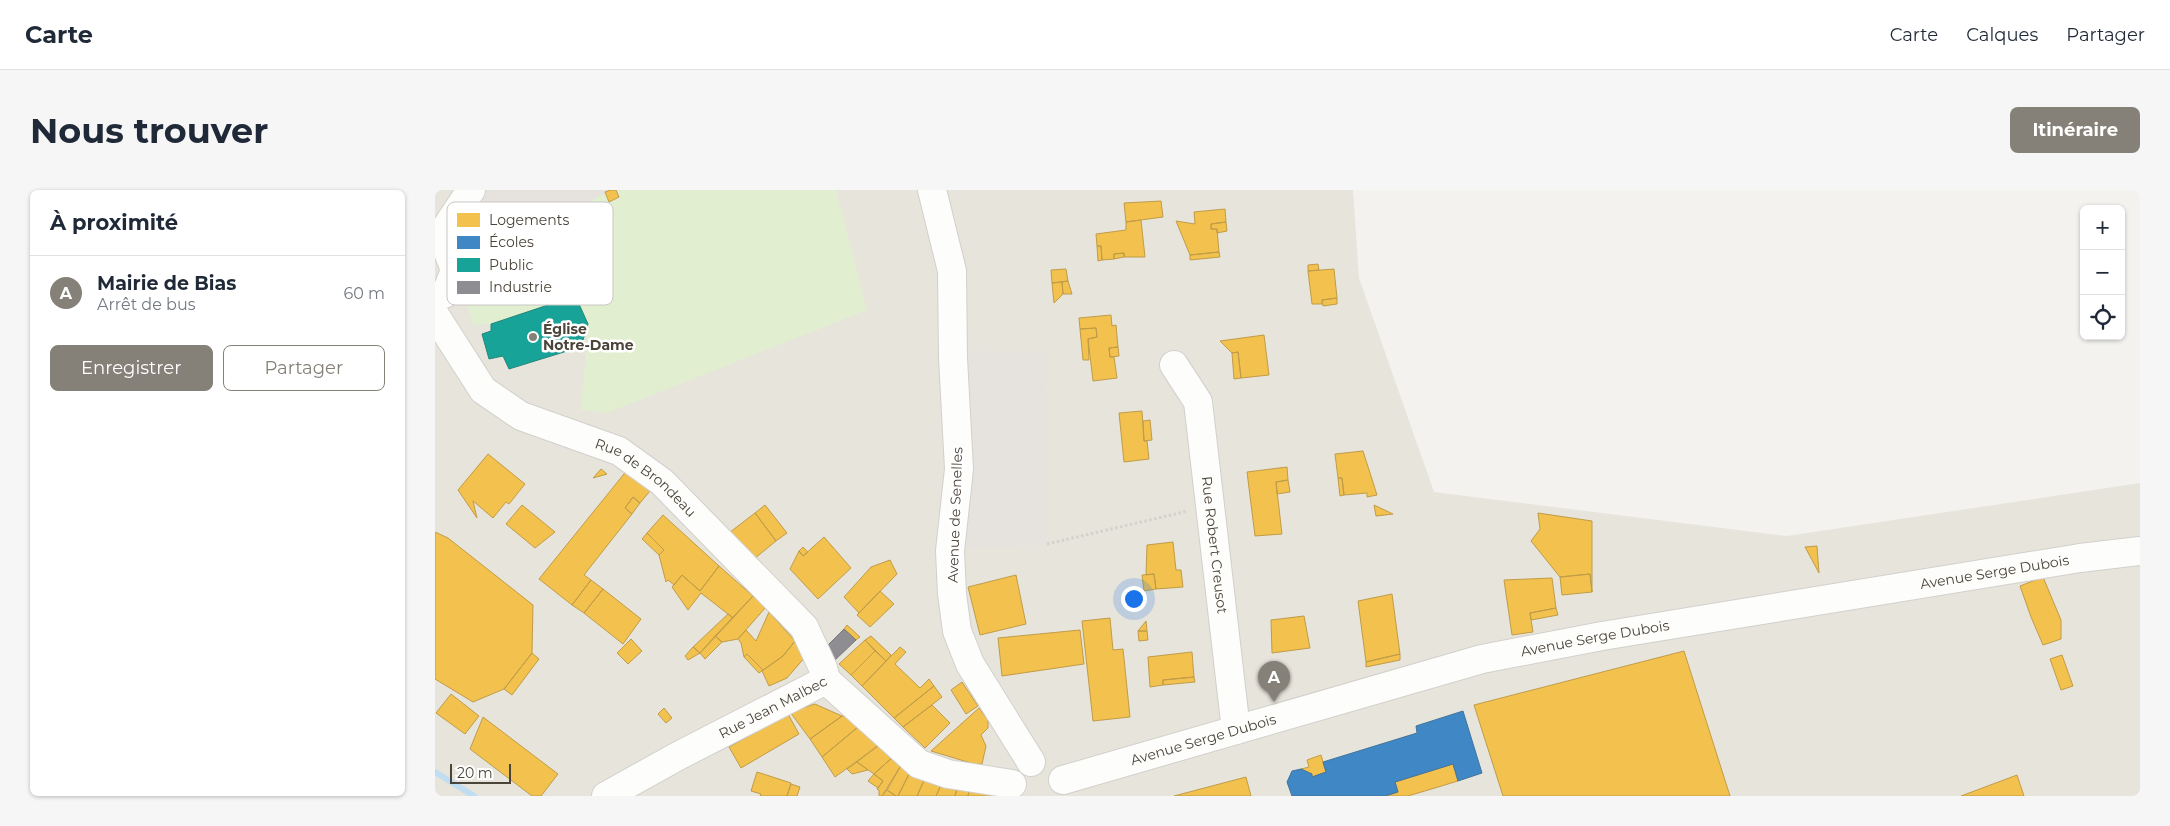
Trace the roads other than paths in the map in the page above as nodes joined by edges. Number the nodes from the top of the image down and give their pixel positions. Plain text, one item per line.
1 (471, 190) edge
2 (932, 190) edge
3 (463, 202) edge
4 (447, 224) edge
5 (436, 240) edge
6 (447, 250) edge
7 (447, 290) edge
8 (435, 298) edge
9 (435, 315) edge
10 (1174, 366) dead end
11 (2140, 551) edge
12 (826, 680) junction
13 (1236, 730) junction
14 (1031, 762) junction
15 (1063, 788) edge
16 (1013, 790) edge
17 (606, 796) edge

1 - 3 street
2 - 14 street, Avenue de Senelles
4 - 5 street
5 - 6 street
7 - 8 street
9 - 12 street, Rue de Brondeau
10 - 13 street, Rue Robert Creusot
11 - 13 street, Avenue Serge Dubois
12 - 16 street, Rue Jean Malbec
12 - 17 street, Rue Jean Malbec
13 - 15 street, Avenue Serge Dubois
14 - 15 street
14 - 16 street

